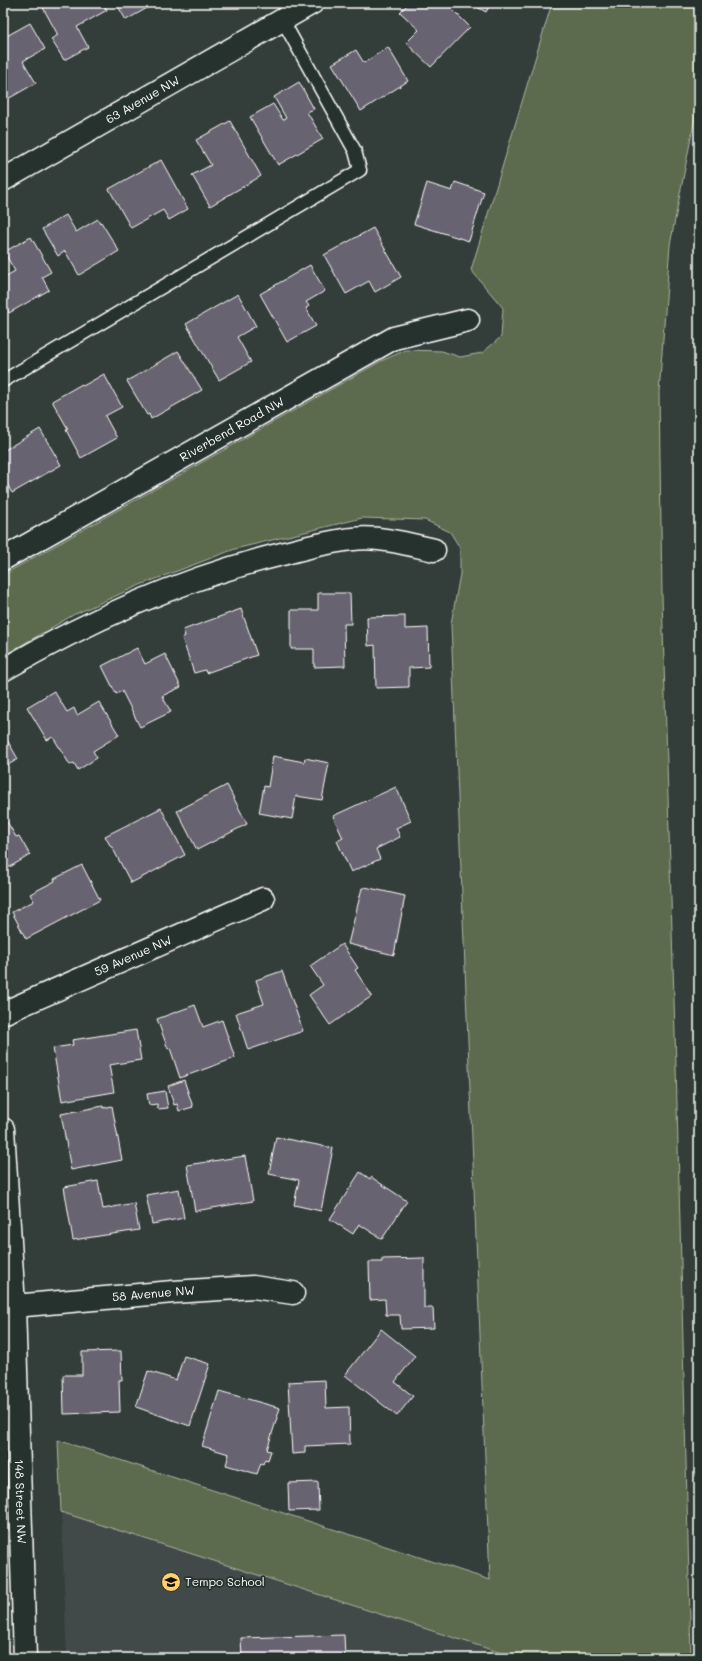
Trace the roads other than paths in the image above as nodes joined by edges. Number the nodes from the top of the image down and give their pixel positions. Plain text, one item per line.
1 (312, 3) edge
2 (283, 21) junction
3 (3, 180) edge
4 (468, 320) dead end
5 (3, 380) edge
6 (434, 550) dead end
7 (3, 559) edge
8 (3, 670) edge
9 (263, 899) dead end
10 (3, 1013) edge
11 (3, 1129) edge
12 (293, 1293) dead end
13 (14, 1306) junction
14 (25, 1658) edge

1 - 2 street, 63 Avenue NW
2 - 3 street, 63 Avenue NW
2 - 5 lane
4 - 7 street, Riverbend Road NW
6 - 8 street
9 - 10 street, 59 Avenue NW
11 - 13 street, 148 Street NW
12 - 13 street, 58 Avenue NW
13 - 14 street, 148 Street NW

